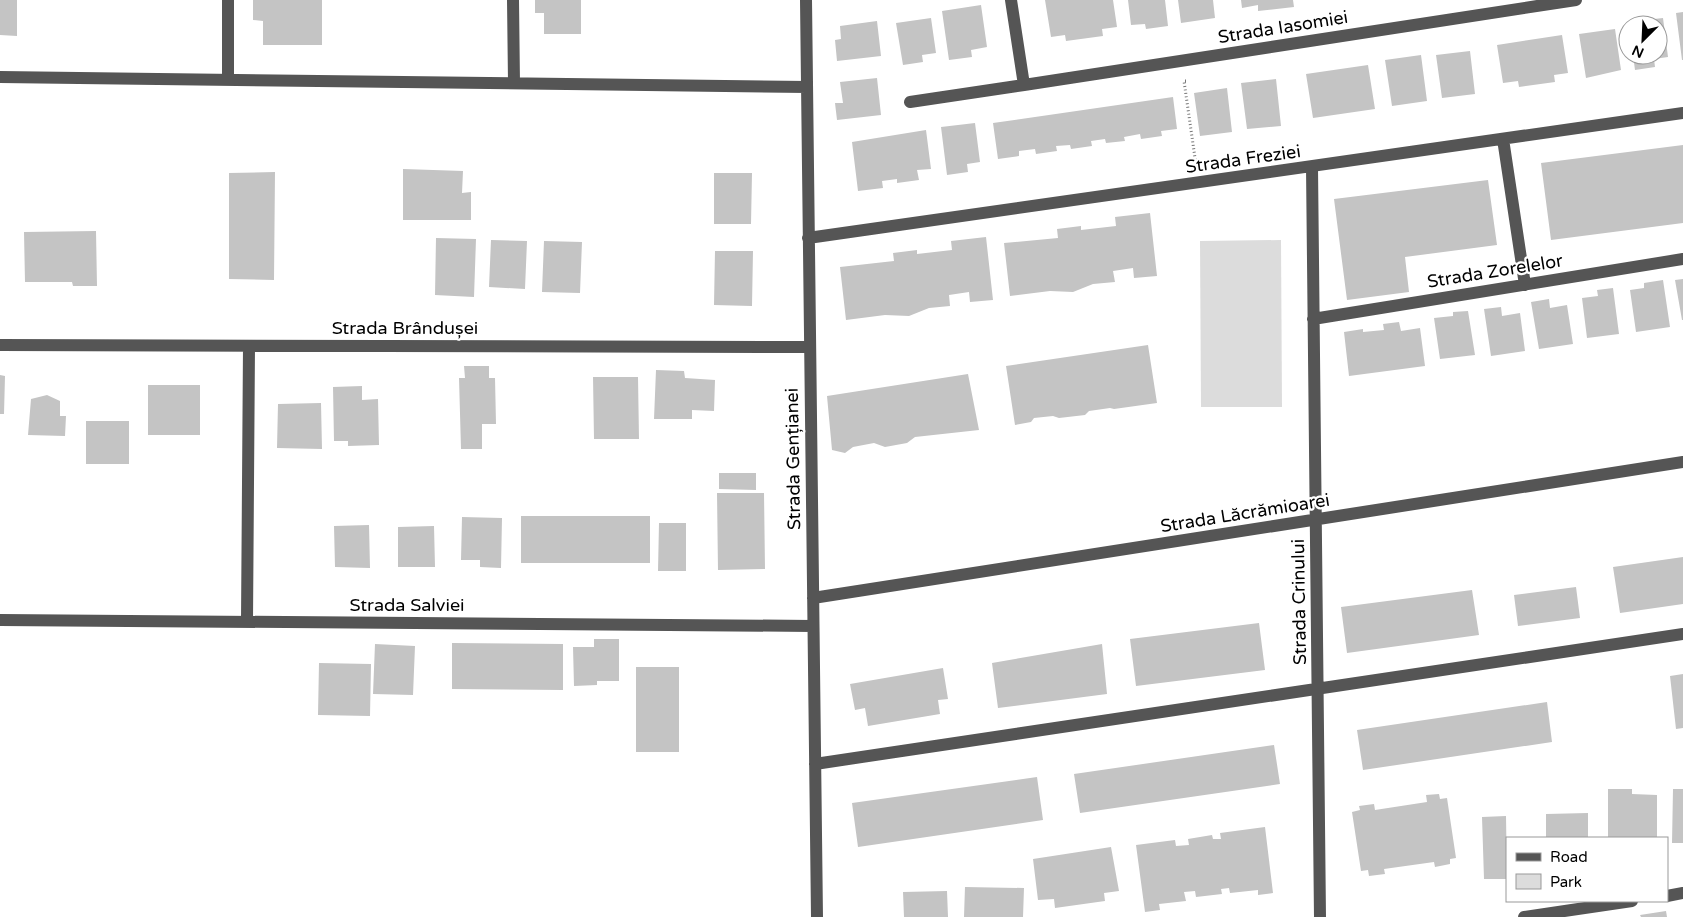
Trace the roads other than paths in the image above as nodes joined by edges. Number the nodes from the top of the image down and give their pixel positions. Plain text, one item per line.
1 (228, 0) edge
2 (514, 0) edge
3 (806, 0) edge
4 (1011, 0) edge
5 (1576, 0) edge
6 (0, 77) edge
7 (228, 80) junction
8 (514, 83) junction
9 (1024, 85) junction
10 (807, 88) junction
11 (910, 102) dead end
12 (1683, 113) edge
13 (1503, 139) junction
14 (1312, 167) junction
15 (808, 238) junction
16 (1683, 259) edge
17 (1525, 285) junction
18 (1313, 319) junction
19 (0, 346) edge
20 (249, 346) junction
21 (809, 346) junction
22 (1683, 462) edge
23 (1315, 520) junction
24 (813, 598) junction
25 (0, 620) edge
26 (247, 621) junction
27 (813, 626) junction
28 (1683, 634) edge
29 (1317, 689) junction
30 (815, 764) junction
31 (1683, 893) edge
32 (1668, 896) edge
33 (1625, 902) edge
34 (817, 917) edge
35 (1320, 917) edge
36 (1524, 917) edge

1 - 7 street
2 - 8 street
3 - 10 street, Strada Gențianei
4 - 9 street
5 - 9 street, Strada Iasomiei
6 - 7 street
7 - 8 street
8 - 10 street
9 - 11 street, Strada Iasomiei
10 - 15 street, Strada Gențianei
12 - 13 street, Strada Freziei
13 - 14 street, Strada Freziei
13 - 17 street
14 - 15 street, Strada Freziei
14 - 18 street, Strada Crinului
15 - 21 street, Strada Gențianei
16 - 17 street, Strada Zorelelor
17 - 18 street, Strada Zorelelor
18 - 23 street, Strada Crinului
19 - 20 street, Strada Brândușei
20 - 21 street, Strada Brândușei
20 - 26 street
21 - 24 street, Strada Gențianei
22 - 23 street, Strada Lăcrămioarei
23 - 24 street, Strada Lăcrămioarei
23 - 29 street, Strada Crinului
24 - 27 street, Strada Gențianei
25 - 26 street, Strada Salviei
26 - 27 street, Strada Salviei
27 - 30 street, Strada Gențianei
28 - 29 street
29 - 30 street
29 - 35 street, Strada Crinului
30 - 34 street, Strada Gențianei
31 - 32 street
33 - 36 street

